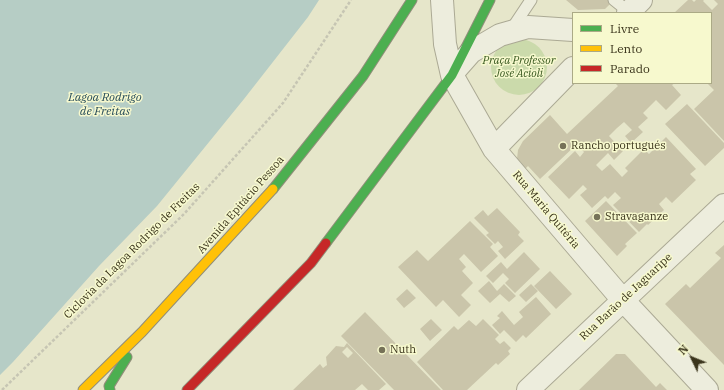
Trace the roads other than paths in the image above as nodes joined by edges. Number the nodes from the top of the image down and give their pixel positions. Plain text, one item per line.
1 (412, 0) edge
2 (442, 0) edge
3 (490, 0) edge
4 (531, 0) edge
5 (572, 30) edge
6 (509, 33) junction
7 (572, 69) edge
8 (452, 75) junction
9 (494, 149) junction
10 (724, 205) edge
11 (622, 300) junction
12 (142, 332) junction
13 (194, 383) junction
14 (82, 390) edge
15 (110, 390) edge
16 (183, 390) edge
17 (187, 390) edge
18 (528, 390) edge
19 (707, 390) edge

1 - 12 highway, Avenida Epitácio Pessoa
2 - 8 street, Rua Maria Quitéria
3 - 8 highway
4 - 6 lane
5 - 6 street
6 - 8 street
7 - 9 street
8 - 9 street, Rua Maria Quitéria
8 - 13 highway
9 - 11 street, Rua Maria Quitéria
10 - 11 street, Rua Barão de Jaguaripe
11 - 18 street, Rua Barão de Jaguaripe
11 - 19 street, Rua Maria Quitéria
12 - 14 highway, Avenida Epitácio Pessoa
12 - 15 highway
13 - 16 highway
13 - 17 highway

